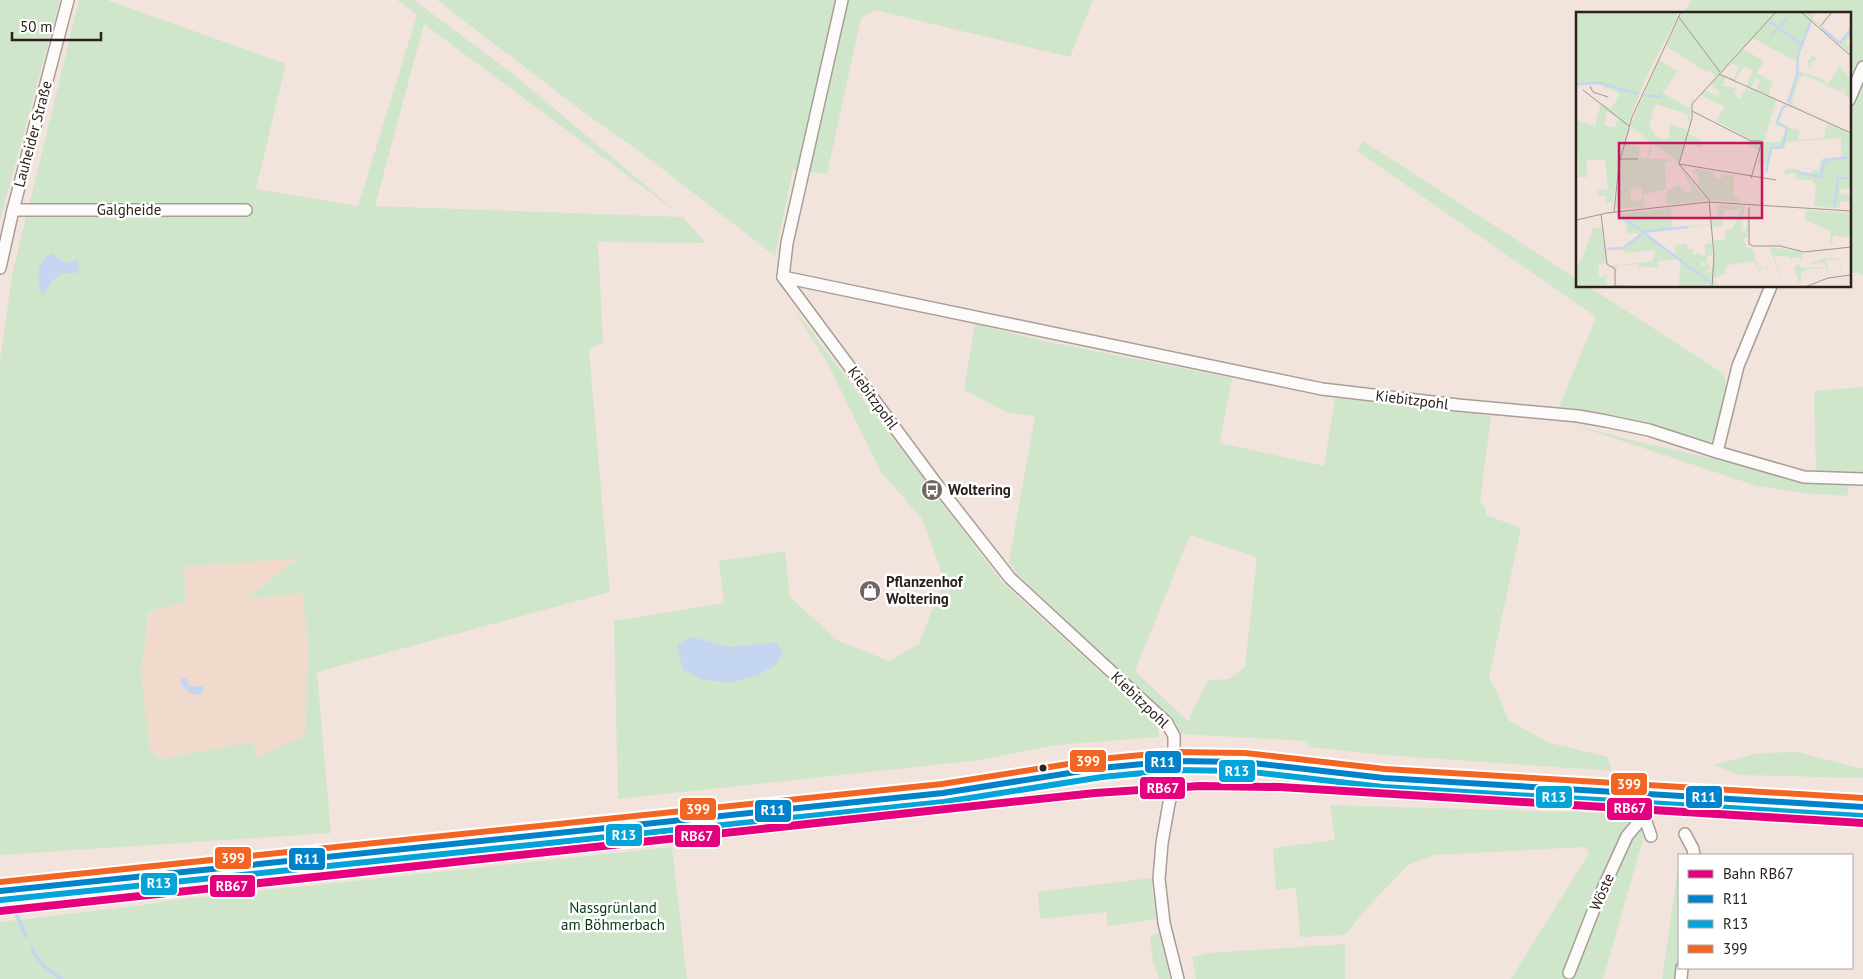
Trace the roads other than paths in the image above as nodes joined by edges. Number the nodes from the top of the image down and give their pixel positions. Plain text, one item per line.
1 (68, 0) edge
2 (842, 0) edge
3 (1863, 66) edge
4 (1850, 98) edge
5 (13, 210) junction
6 (246, 210) dead end
7 (0, 268) edge
8 (783, 277) junction
9 (1770, 288) edge
10 (1716, 452) junction
11 (1863, 479) edge
12 (1174, 761) junction
13 (1127, 765) junction
14 (1644, 793) junction
15 (1170, 800) junction
16 (1863, 807) edge
17 (1644, 816) junction
18 (1684, 834) dead end
19 (1651, 836) dead end
20 (1694, 854) edge
21 (0, 891) edge
22 (1569, 973) dead end
23 (1178, 979) edge

1 - 5 street, Lauheider Straße
2 - 8 street
3 - 4 street
5 - 6 street, Galgheide
5 - 7 street, Lauheider Straße
8 - 10 street, Kiebitzpohl
8 - 12 street, Kiebitzpohl
9 - 10 street
10 - 11 street, Kiebitzpohl
12 - 13 main road
12 - 14 main road
12 - 15 street, Kiebitzpohl
13 - 15 street
13 - 21 main road
14 - 16 main road
14 - 17 street
15 - 23 street, Kiebitzpohl
17 - 19 street
17 - 22 street, Wöste
18 - 20 street

